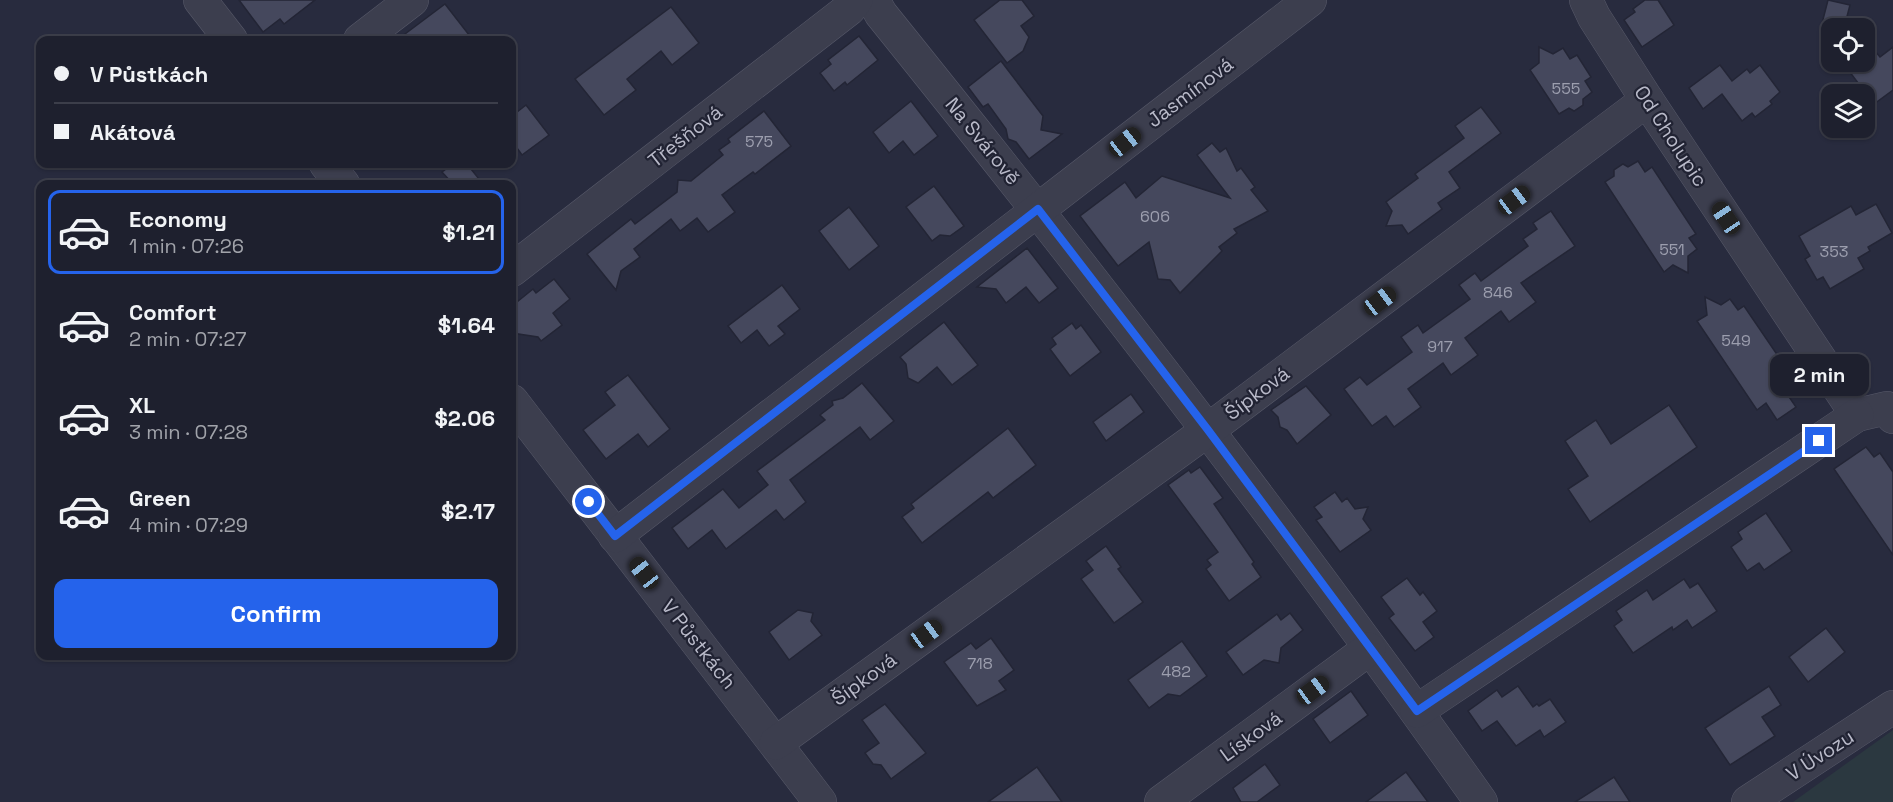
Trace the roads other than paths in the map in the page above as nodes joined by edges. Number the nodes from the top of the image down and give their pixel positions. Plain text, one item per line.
1 (200, 0) edge
2 (412, 0) edge
3 (856, 0) edge
4 (873, 0) edge
5 (1310, 0) edge
6 (1586, 0) edge
7 (228, 36) edge
8 (365, 36) edge
9 (1647, 100) junction
10 (330, 168) edge
11 (340, 180) edge
12 (1038, 209) junction
13 (516, 267) edge
14 (516, 406) edge
15 (1882, 408) edge
16 (1208, 430) junction
17 (615, 536) junction
18 (1370, 649) junction
19 (1893, 707) edge
20 (1417, 711) junction
21 (776, 743) junction
22 (820, 802) edge
23 (1161, 802) edge
24 (1481, 802) edge
25 (1748, 802) edge

1 - 7 street
2 - 8 street
3 - 13 street, Třešňová
4 - 12 street, Na Svárově
5 - 12 street, Jasmínová
6 - 9 street, Od Cholupic
9 - 15 street, Od Cholupic
9 - 16 street, Šípková
10 - 11 street
12 - 16 street, Na Svárově
12 - 17 street, Jasmínová
14 - 17 street, V Půstkách
15 - 20 street
16 - 18 street, Na Svárově
16 - 21 street, Šípková
17 - 21 street, V Půstkách
18 - 20 street, Na Svárově
18 - 23 street, Lísková
19 - 25 street, V Úvozu
20 - 24 street, Na Svárově
21 - 22 street, V Půstkách

